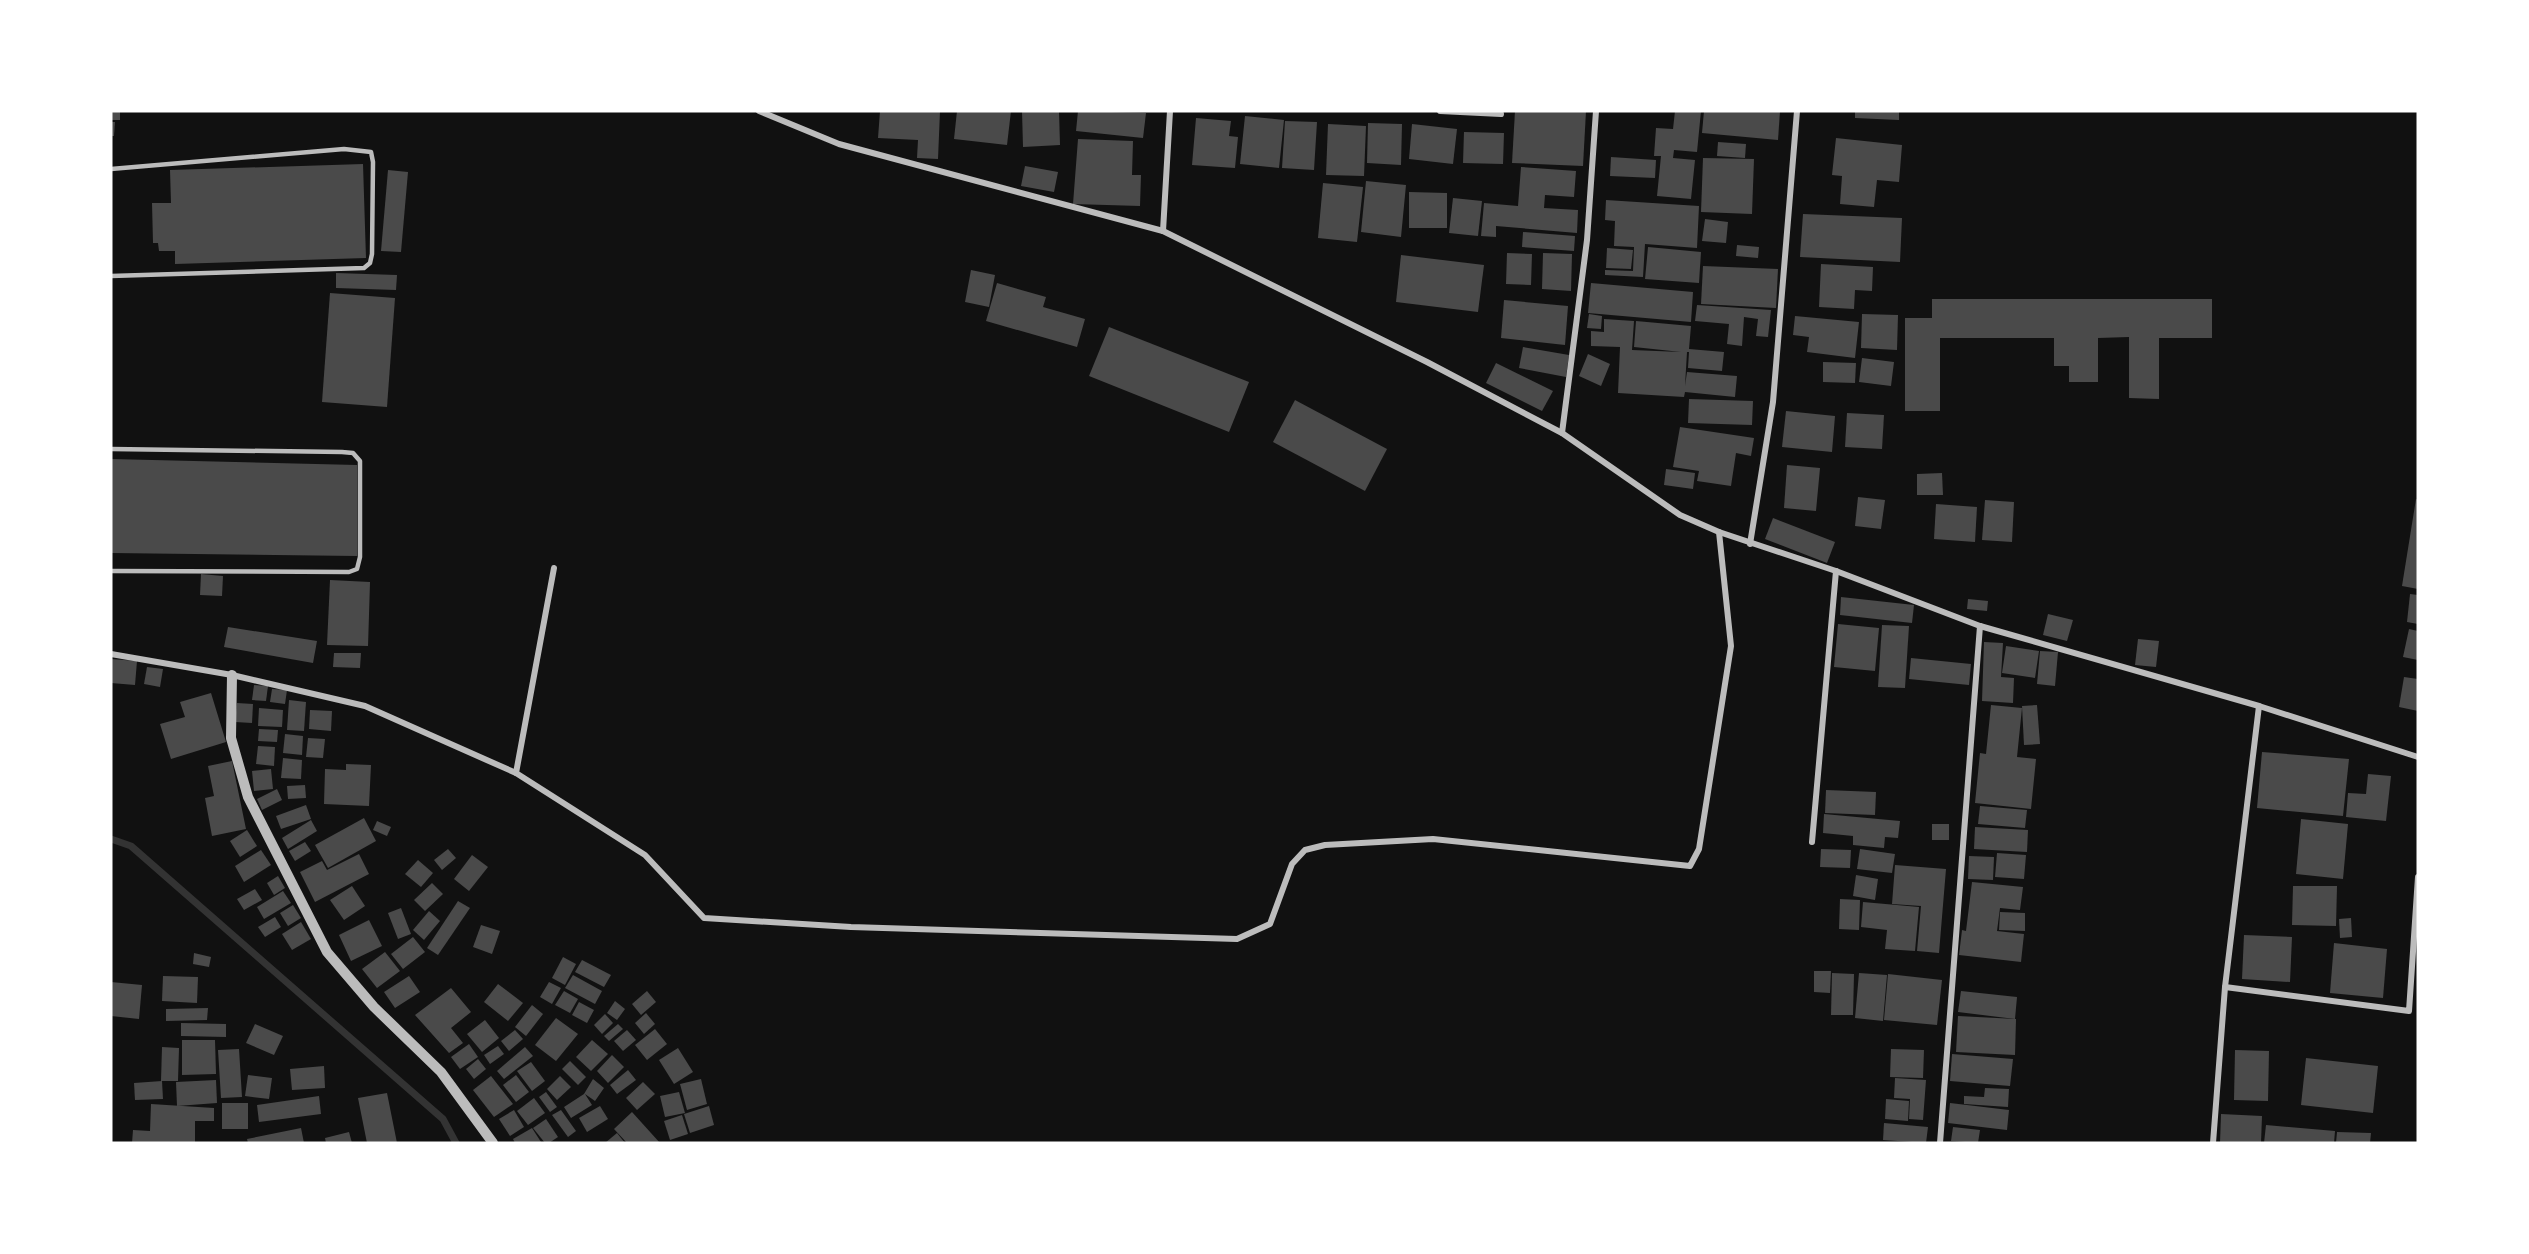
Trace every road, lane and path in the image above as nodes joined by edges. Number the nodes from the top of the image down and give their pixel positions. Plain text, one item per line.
1 (759, 111) edge
2 (1170, 111) edge
3 (1440, 111) edge
4 (1596, 111) edge
5 (1797, 111) edge
6 (1501, 114) dead end
7 (111, 170) edge
8 (1163, 231) junction
9 (111, 276) edge
10 (1562, 433) junction
11 (111, 448) edge
12 (1719, 532) junction
13 (1750, 544) junction
14 (554, 568) dead end
15 (111, 571) edge
16 (1836, 571) junction
17 (1980, 626) junction
18 (111, 654) edge
19 (232, 675) junction
20 (2259, 706) junction
21 (2418, 757) edge
22 (516, 773) junction
23 (1812, 842) dead end
24 (2418, 877) edge
25 (2225, 987) junction
26 (493, 1143) edge
27 (1940, 1143) edge
28 (2213, 1143) edge

1 - 8 street
2 - 8 street
3 - 6 street
4 - 10 street
5 - 13 street
7 - 9 lane
8 - 10 street
10 - 12 street
11 - 15 lane
12 - 13 street
12 - 22 street
13 - 16 street
14 - 22 street
16 - 17 street
16 - 23 street
17 - 20 street
17 - 27 street
18 - 19 street
19 - 22 street
19 - 26 street
20 - 21 street
20 - 25 street
24 - 25 street
25 - 28 street

